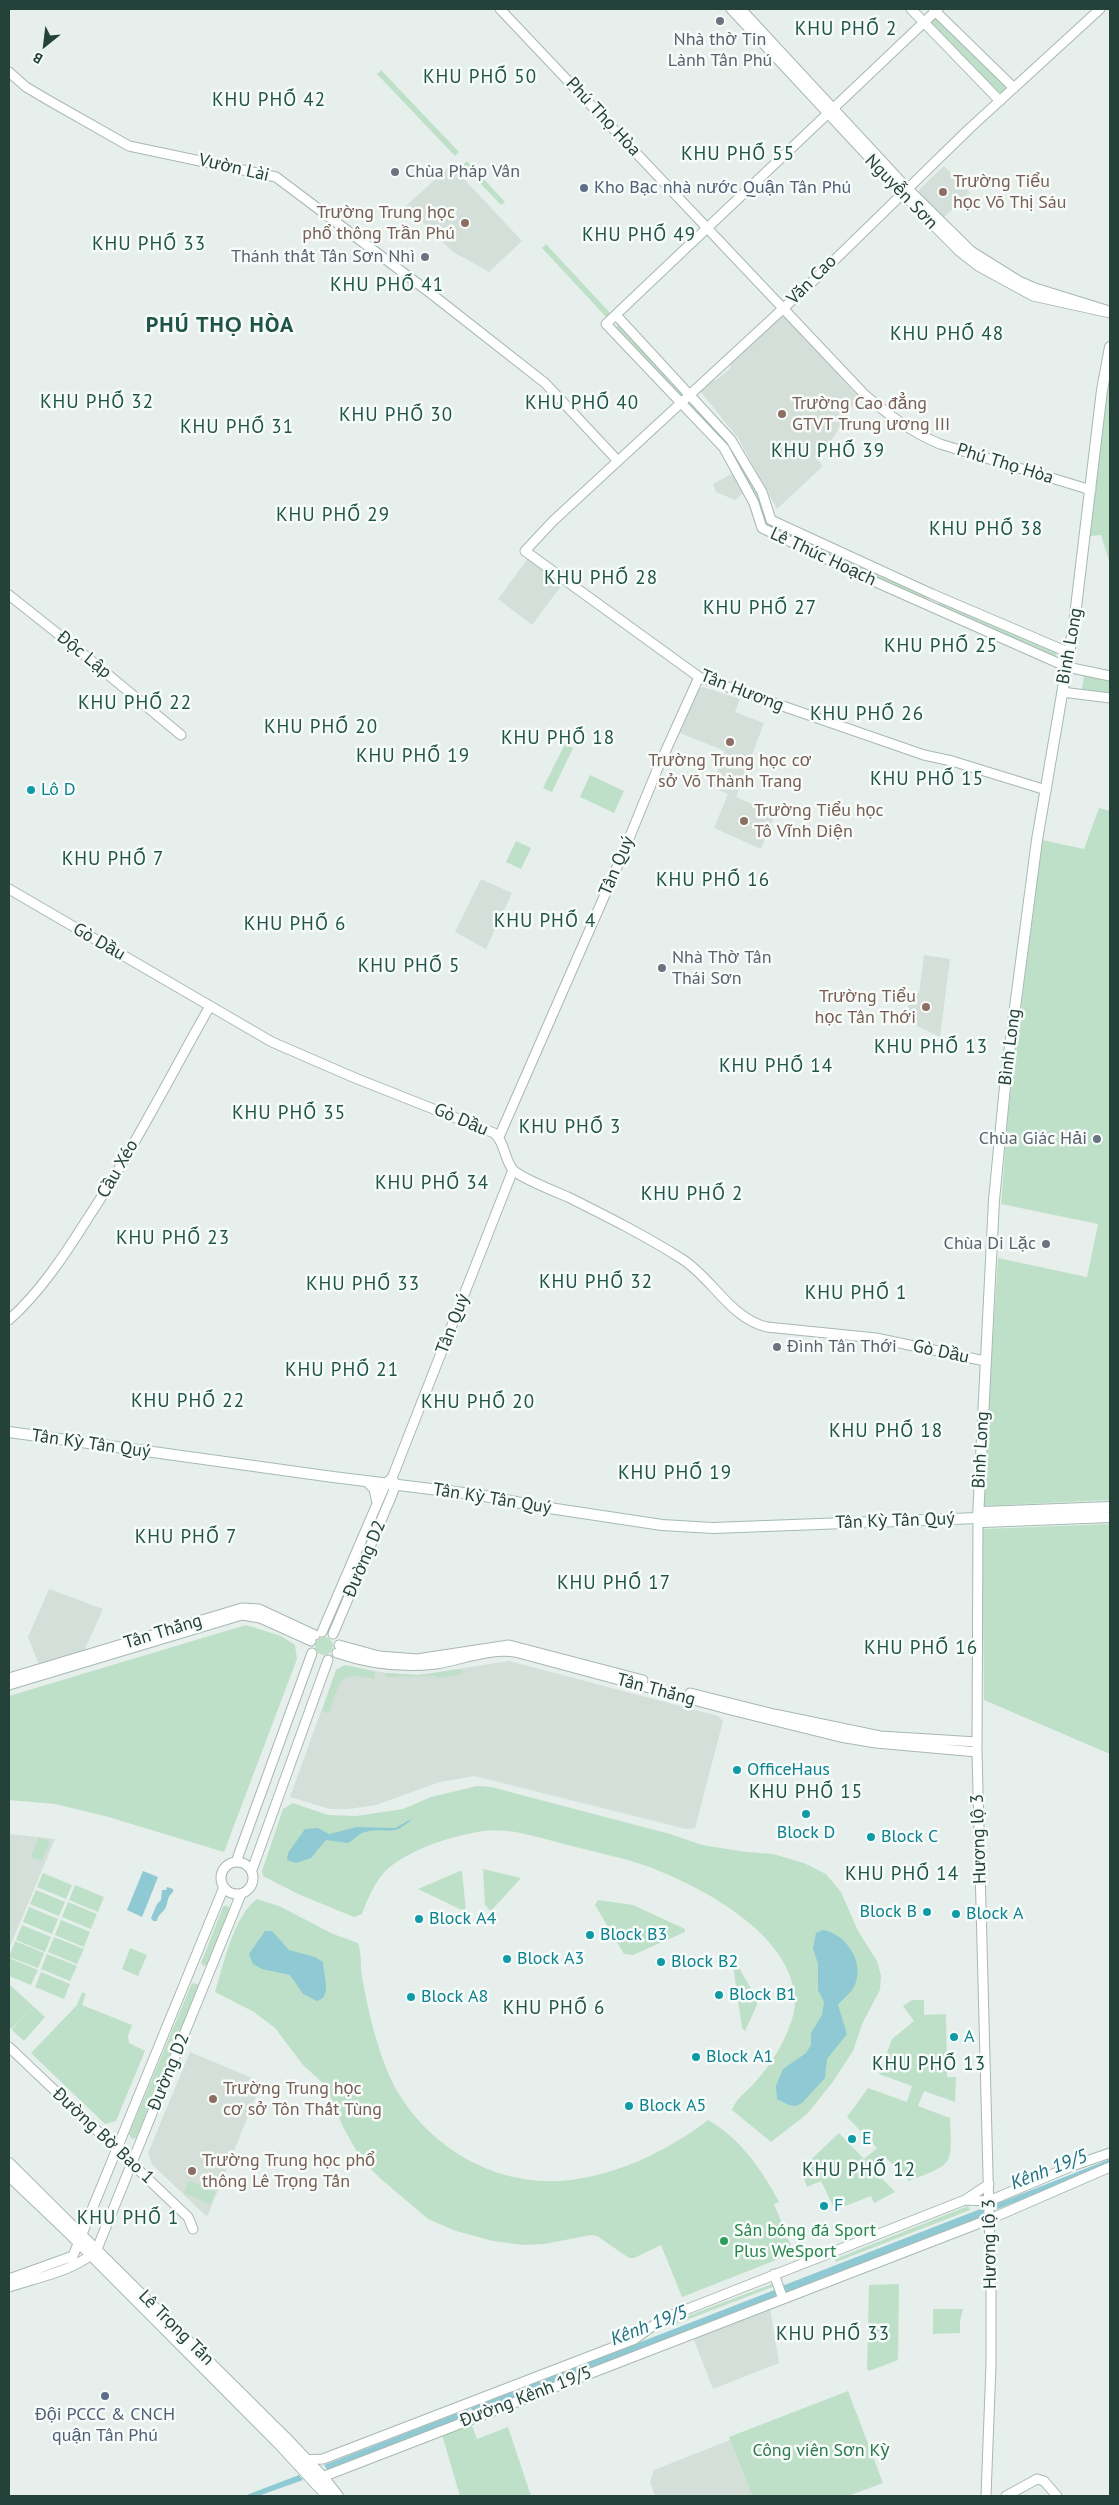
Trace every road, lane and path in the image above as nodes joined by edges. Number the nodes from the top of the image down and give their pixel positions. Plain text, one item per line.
1 (500, 9) edge
2 (731, 9) edge
3 (741, 9) edge
4 (912, 9) edge
5 (1100, 9) edge
6 (935, 10) edge
7 (924, 22) junction
8 (9, 72) edge
9 (1014, 88) junction
10 (1000, 101) junction
11 (834, 106) junction
12 (826, 113) junction
13 (905, 190) junction
14 (706, 228) junction
15 (783, 308) junction
16 (1110, 312) edge
17 (616, 315) junction
18 (1110, 347) edge
19 (691, 395) junction
20 (682, 403) junction
21 (618, 461) junction
22 (1091, 490) junction
23 (525, 551) joint
24 (9, 595) edge
25 (1070, 653) junction
26 (1067, 668) junction
27 (1110, 676) edge
28 (699, 677) junction
29 (1062, 692) junction
30 (1110, 698) edge
31 (181, 735) dead end
32 (1046, 790) junction
33 (9, 889) edge
34 (210, 1006) junction
35 (499, 1137) junction
36 (514, 1170) junction
37 (9, 1320) edge
38 (984, 1361) junction
39 (9, 1432) edge
40 (367, 1482) junction
41 (391, 1482) junction
42 (410, 1486) junction
43 (391, 1497) junction
44 (377, 1504) junction
45 (1110, 1507) edge
46 (1110, 1517) edge
47 (978, 1518) junction
48 (333, 1634) junction
49 (316, 1636) junction
50 (338, 1649) junction
51 (312, 1653) junction
52 (328, 1660) junction
53 (9, 1678) edge
54 (9, 1685) edge
55 (977, 1747) junction
56 (236, 1862) junction
57 (252, 1870) junction
58 (224, 1887) junction
59 (242, 1894) junction
60 (9, 2047) edge
61 (117, 2148) junction
62 (1110, 2153) edge
63 (132, 2162) junction
64 (9, 2163) edge
65 (1110, 2167) edge
66 (9, 2176) edge
67 (988, 2184) junction
68 (964, 2200) junction
69 (990, 2210) junction
70 (193, 2229) dead end
71 (81, 2239) junction
72 (94, 2252) junction
73 (774, 2274) junction
74 (9, 2279) edge
75 (9, 2287) edge
76 (782, 2293) junction
77 (195, 2354) junction
78 (470, 2411) junction
79 (295, 2460) junction
80 (307, 2460) junction
81 (319, 2478) junction
82 (327, 2496) edge
83 (338, 2496) edge
84 (986, 2496) edge
85 (1006, 2496) edge
86 (1057, 2496) edge

1 - 14 street, Phú Thọ Hòa
2 - 12 street, Nguyễn Sơn
3 - 11 street, Nguyễn Sơn
4 - 7 street
5 - 9 street, Văn Cao
6 - 7 street
6 - 9 street
7 - 10 street
7 - 11 street
8 - 21 street, Vườn Lài
9 - 10 street, Văn Cao
10 - 13 street, Văn Cao
11 - 12 street
11 - 13 street, Nguyễn Sơn
12 - 13 street, Nguyễn Sơn
12 - 14 street
13 - 15 street, Văn Cao
13 - 16 street, Nguyễn Sơn
14 - 15 street, Phú Thọ Hòa
14 - 17 street
15 - 19 street, Văn Cao
15 - 22 street, Phú Thọ Hòa
17 - 19 street, Lê Thúc Hoạch
17 - 20 street, Lê Thúc Hoạch
18 - 22 main road, Bình Long
19 - 20 street, Văn Cao
19 - 25 street, Lê Thúc Hoạch
20 - 21 street, Văn Cao
20 - 26 street, Lê Thúc Hoạch
21 - 23 street, Văn Cao
22 - 25 main road, Bình Long
23 - 28 street, Tân Hương
24 - 31 street, Độc Lập
25 - 26 main road, Bình Long
26 - 27 street, Lê Thúc Hoạch
26 - 29 main road, Bình Long
28 - 32 street, Tân Hương
28 - 35 street, Tân Quý
29 - 30 street
29 - 32 main road, Bình Long
32 - 38 main road, Bình Long
33 - 34 street, Gò Dầu
34 - 35 street, Gò Dầu
34 - 37 street, Cầu Xéo
35 - 36 street, Gò Dầu
36 - 38 street, Gò Dầu
36 - 41 street, Tân Quý
38 - 47 main road, Bình Long
39 - 40 main road, Tân Kỳ Tân Quý
40 - 41 main road, Tân Kỳ Tân Quý
40 - 44 street
41 - 42 main road, Tân Kỳ Tân Quý
41 - 43 street, Đường D2
41 - 44 street, Đường D2
42 - 43 street
42 - 47 main road, Tân Kỳ Tân Quý
43 - 48 street, Đường D2
44 - 49 street, Đường D2
45 - 47 main road, Tân Kỳ Tân Quý
46 - 47 main road, Tân Kỳ Tân Quý
47 - 55 street, Bình Long
48 - 49 street
48 - 50 street
49 - 51 street
49 - 53 street, Tân Thắng
49 - 54 street, Tân Thắng
50 - 52 street
50 - 55 street, Tân Thắng
51 - 52 street
51 - 56 street
52 - 57 street
55 - 67 street, Hương lộ 3
56 - 57 street
56 - 58 street
57 - 59 street
58 - 59 street
58 - 61 street, Đường D2
59 - 63 street, Đường D2
60 - 61 street, Đường Bờ Bao 1
61 - 63 street, Đường Bờ Bao 1
61 - 71 street, Đường D2
62 - 69 street
63 - 70 street, Đường Bờ Bao 1
63 - 72 street, Đường D2
64 - 71 main road, Lê Trọng Tấn
65 - 69 street
66 - 71 main road, Lê Trọng Tấn
67 - 68 street, Đường Kênh 19/5
67 - 69 street, Hương lộ 3
68 - 69 street, Đường Kênh 19/5
68 - 73 street, Đường Kênh 19/5
69 - 76 street, Đường Kênh 19/5
69 - 84 street, Hương lộ 3
71 - 72 main road, Lê Trọng Tấn
71 - 74 street
72 - 75 street
72 - 77 main road, Lê Trọng Tấn
73 - 76 street
73 - 78 street, Đường Kênh 19/5
76 - 78 street, Đường Kênh 19/5
77 - 79 main road, Lê Trọng Tấn
77 - 80 main road, Lê Trọng Tấn
78 - 80 street, Đường Kênh 19/5
78 - 81 street, Đường Kênh 19/5
79 - 80 street, Đường Kênh 19/5
79 - 81 main road, Lê Trọng Tấn
80 - 81 main road, Lê Trọng Tấn
81 - 82 main road, Lê Trọng Tấn
81 - 83 main road, Lê Trọng Tấn
85 - 86 street

